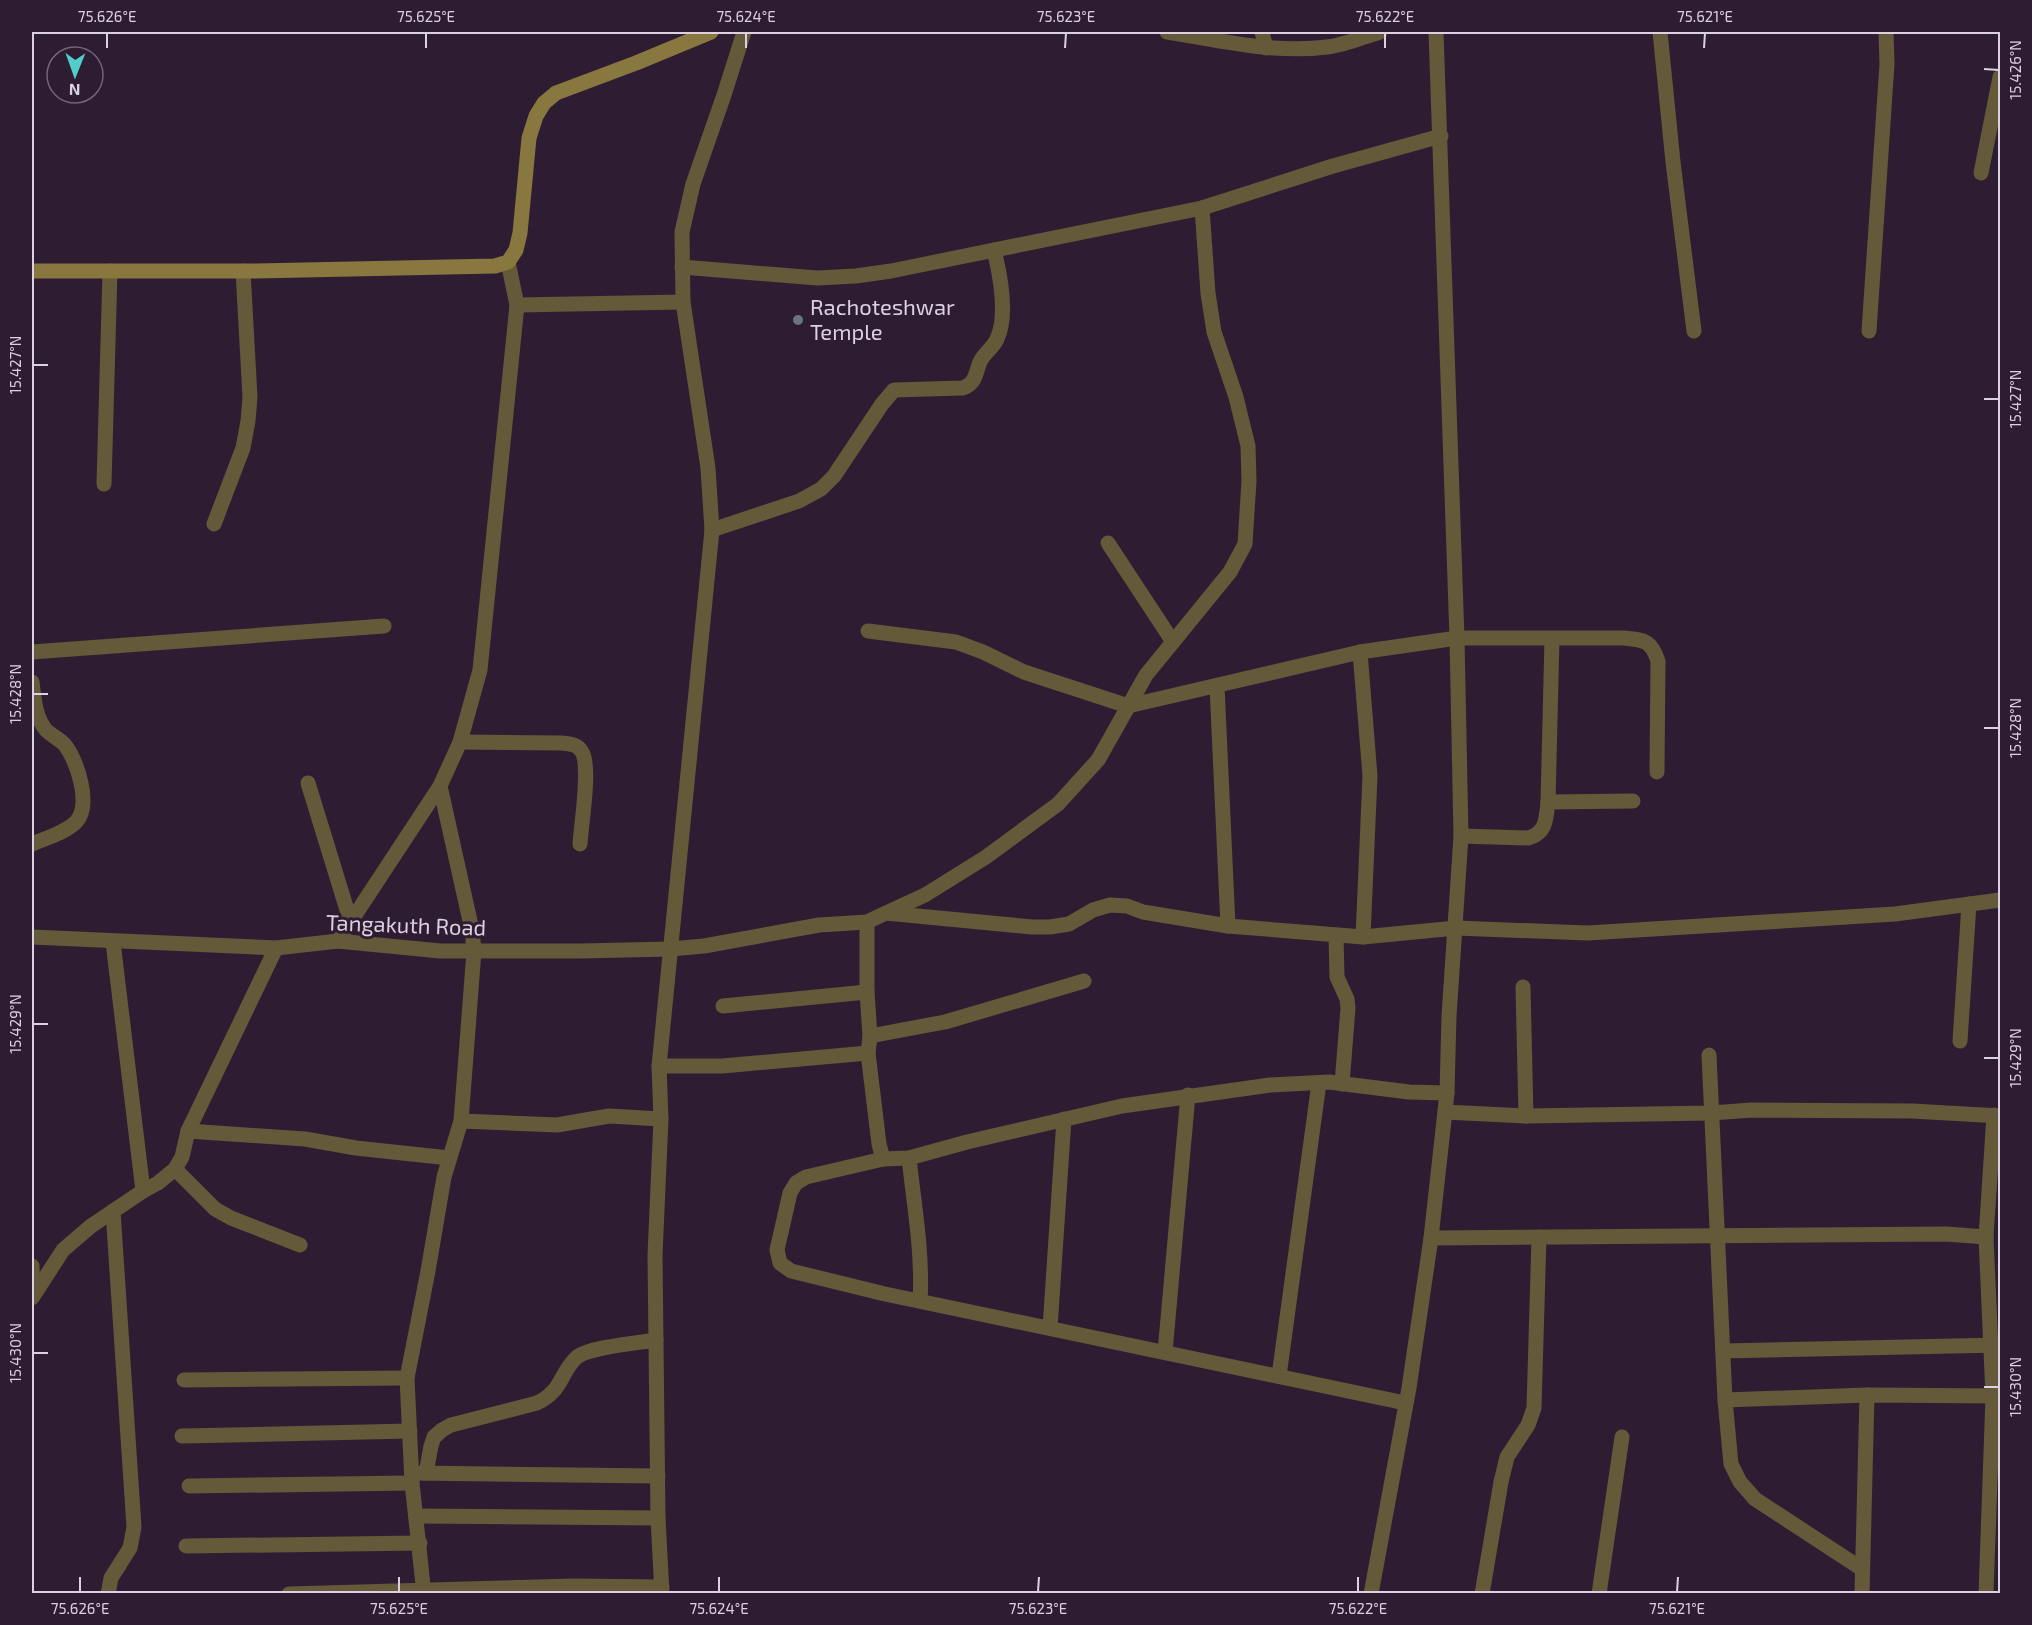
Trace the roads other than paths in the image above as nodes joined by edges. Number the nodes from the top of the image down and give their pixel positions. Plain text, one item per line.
1 (711, 32) edge
2 (744, 32) edge
3 (1167, 32) edge
4 (1262, 32) edge
5 (1380, 32) edge
6 (1436, 32) edge
7 (1660, 32) edge
8 (1886, 32) edge
9 (1266, 48) junction
10 (2001, 77) edge
11 (1441, 136) junction
12 (1981, 173) dead end
13 (1202, 208) junction
14 (994, 250) junction
15 (508, 262) junction
16 (682, 267) junction
17 (32, 271) edge
18 (110, 272) junction
19 (243, 272) junction
20 (683, 302) junction
21 (517, 305) junction
22 (1694, 331) dead end
23 (1869, 331) dead end
24 (104, 484) dead end
25 (214, 524) dead end
26 (712, 530) junction
27 (1108, 543) dead end
28 (384, 626) dead end
29 (868, 631) dead end
30 (1457, 638) junction
31 (1552, 639) junction
32 (1173, 642) junction
33 (32, 652) edge
34 (1360, 652) junction
35 (32, 682) edge
36 (1217, 686) junction
37 (1128, 706) junction
38 (460, 742) junction
39 (1657, 772) dead end
40 (308, 783) dead end
41 (440, 786) junction
42 (1633, 801) dead end
43 (1548, 802) junction
44 (1461, 836) junction
45 (32, 844) edge
46 (580, 844) dead end
47 (2001, 900) edge
48 (1969, 904) junction
49 (886, 913) junction
50 (867, 921) junction
51 (351, 923) junction
52 (1228, 927) junction
53 (1456, 927) junction
54 (1335, 935) junction
55 (32, 937) edge
56 (1363, 937) junction
57 (338, 941) junction
58 (113, 942) junction
59 (276, 948) junction
60 (670, 949) junction
61 (474, 951) junction
62 (1084, 981) dead end
63 (1524, 987) dead end
64 (867, 992) junction
65 (723, 1006) dead end
66 (870, 1036) junction
67 (1960, 1041) dead end
68 (868, 1053) junction
69 (1709, 1055) dead end
70 (659, 1066) junction
71 (1318, 1083) junction
72 (1342, 1084) junction
73 (1447, 1093) junction
74 (1188, 1095) junction
75 (1445, 1112) junction
76 (1712, 1113) junction
77 (1526, 1116) junction
78 (1997, 1116) edge
79 (661, 1119) junction
80 (1065, 1119) junction
81 (461, 1121) junction
82 (188, 1131) junction
83 (449, 1158) junction
84 (909, 1158) junction
85 (883, 1159) junction
86 (175, 1169) junction
87 (1995, 1189) edge
88 (142, 1191) junction
89 (113, 1211) junction
90 (1718, 1236) junction
91 (1539, 1237) junction
92 (1986, 1237) junction
93 (1431, 1238) junction
94 (300, 1245) dead end
95 (32, 1266) edge
96 (1995, 1291) edge
97 (32, 1297) edge
98 (920, 1301) junction
99 (1050, 1328) junction
100 (656, 1340) junction
101 (1996, 1345) edge
102 (1723, 1351) junction
103 (1165, 1352) junction
104 (1279, 1376) junction
105 (407, 1378) junction
106 (184, 1380) dead end
107 (1867, 1395) junction
108 (1997, 1396) edge
109 (1725, 1400) junction
110 (1405, 1403) junction
111 (410, 1431) junction
112 (182, 1436) dead end
113 (1622, 1437) dead end
114 (416, 1476) junction
115 (658, 1476) junction
116 (189, 1486) dead end
117 (416, 1516) junction
118 (658, 1518) junction
119 (420, 1543) junction
120 (186, 1546) dead end
121 (1862, 1569) junction
122 (662, 1590) edge
123 (424, 1592) edge
124 (108, 1593) edge
125 (289, 1593) edge
126 (1371, 1593) edge
127 (1482, 1593) edge
128 (1599, 1593) edge
129 (1862, 1593) edge
130 (1986, 1593) edge

1 - 15 main road
2 - 16 street
3 - 9 street
4 - 9 street
5 - 9 street
6 - 11 street
7 - 22 street
8 - 23 street
10 - 12 street
11 - 13 street
11 - 30 street
13 - 14 street
13 - 32 street, Tangakuth Road
14 - 16 street
14 - 26 street
15 - 19 main road
15 - 21 street
16 - 20 street
17 - 18 main road
18 - 19 main road
18 - 24 street
19 - 25 street
20 - 21 street
20 - 26 street
21 - 38 street
26 - 60 street
27 - 32 street
28 - 33 street
29 - 37 street
30 - 31 street
30 - 34 street
30 - 44 street
31 - 39 street
31 - 43 street
32 - 37 street, Tangakuth Road
34 - 36 street
34 - 56 street
35 - 45 street
36 - 37 street
36 - 52 street
37 - 49 street, Tangakuth Road
38 - 41 street
38 - 46 street
40 - 51 street
41 - 51 street
41 - 61 street
42 - 43 street
43 - 44 street
44 - 53 street
47 - 48 street
48 - 53 street
48 - 67 street
49 - 50 street, Tangakuth Road
49 - 52 street
50 - 60 street, Tangakuth Road
50 - 64 street
51 - 57 street
52 - 54 street
53 - 56 street
53 - 73 street
54 - 56 street
54 - 72 street
55 - 58 street, Tangakuth Road
57 - 59 street, Tangakuth Road
57 - 61 street, Tangakuth Road
58 - 59 street, Tangakuth Road
58 - 88 street
59 - 82 street
60 - 61 street, Tangakuth Road
60 - 70 street
61 - 81 street
62 - 66 street
63 - 77 street
64 - 65 street
64 - 66 street
66 - 68 street
68 - 70 street
68 - 85 street
69 - 76 street
70 - 79 street
71 - 72 street
71 - 74 street
71 - 104 street
72 - 73 street
73 - 75 street
74 - 80 street
74 - 103 street
75 - 77 street
75 - 93 street
76 - 77 street
76 - 78 street
76 - 90 street
78 - 87 street
79 - 81 street
79 - 100 street
80 - 84 street
80 - 99 street
81 - 83 street
82 - 83 street
82 - 86 street
83 - 105 street
84 - 85 street
84 - 98 street
85 - 98 street
86 - 88 street
86 - 94 street
87 - 92 street
88 - 89 street
89 - 97 street
89 - 124 street
90 - 91 street
90 - 92 street
90 - 102 street
91 - 93 street
91 - 127 street
92 - 96 street
93 - 110 street
95 - 97 street
96 - 101 street
98 - 99 street
99 - 103 street
100 - 114 street
100 - 115 street
101 - 102 street
101 - 108 street
102 - 109 street
103 - 104 street
104 - 110 street
105 - 106 street
105 - 111 street
107 - 108 street
107 - 109 street
107 - 121 street
108 - 130 street
109 - 121 street
110 - 126 street
111 - 112 street
111 - 114 street
113 - 128 street
114 - 115 street
114 - 116 street
114 - 117 street
115 - 118 street
117 - 118 street
117 - 119 street
118 - 122 street
119 - 120 street
119 - 123 street
121 - 129 street
122 - 123 street
123 - 125 street

